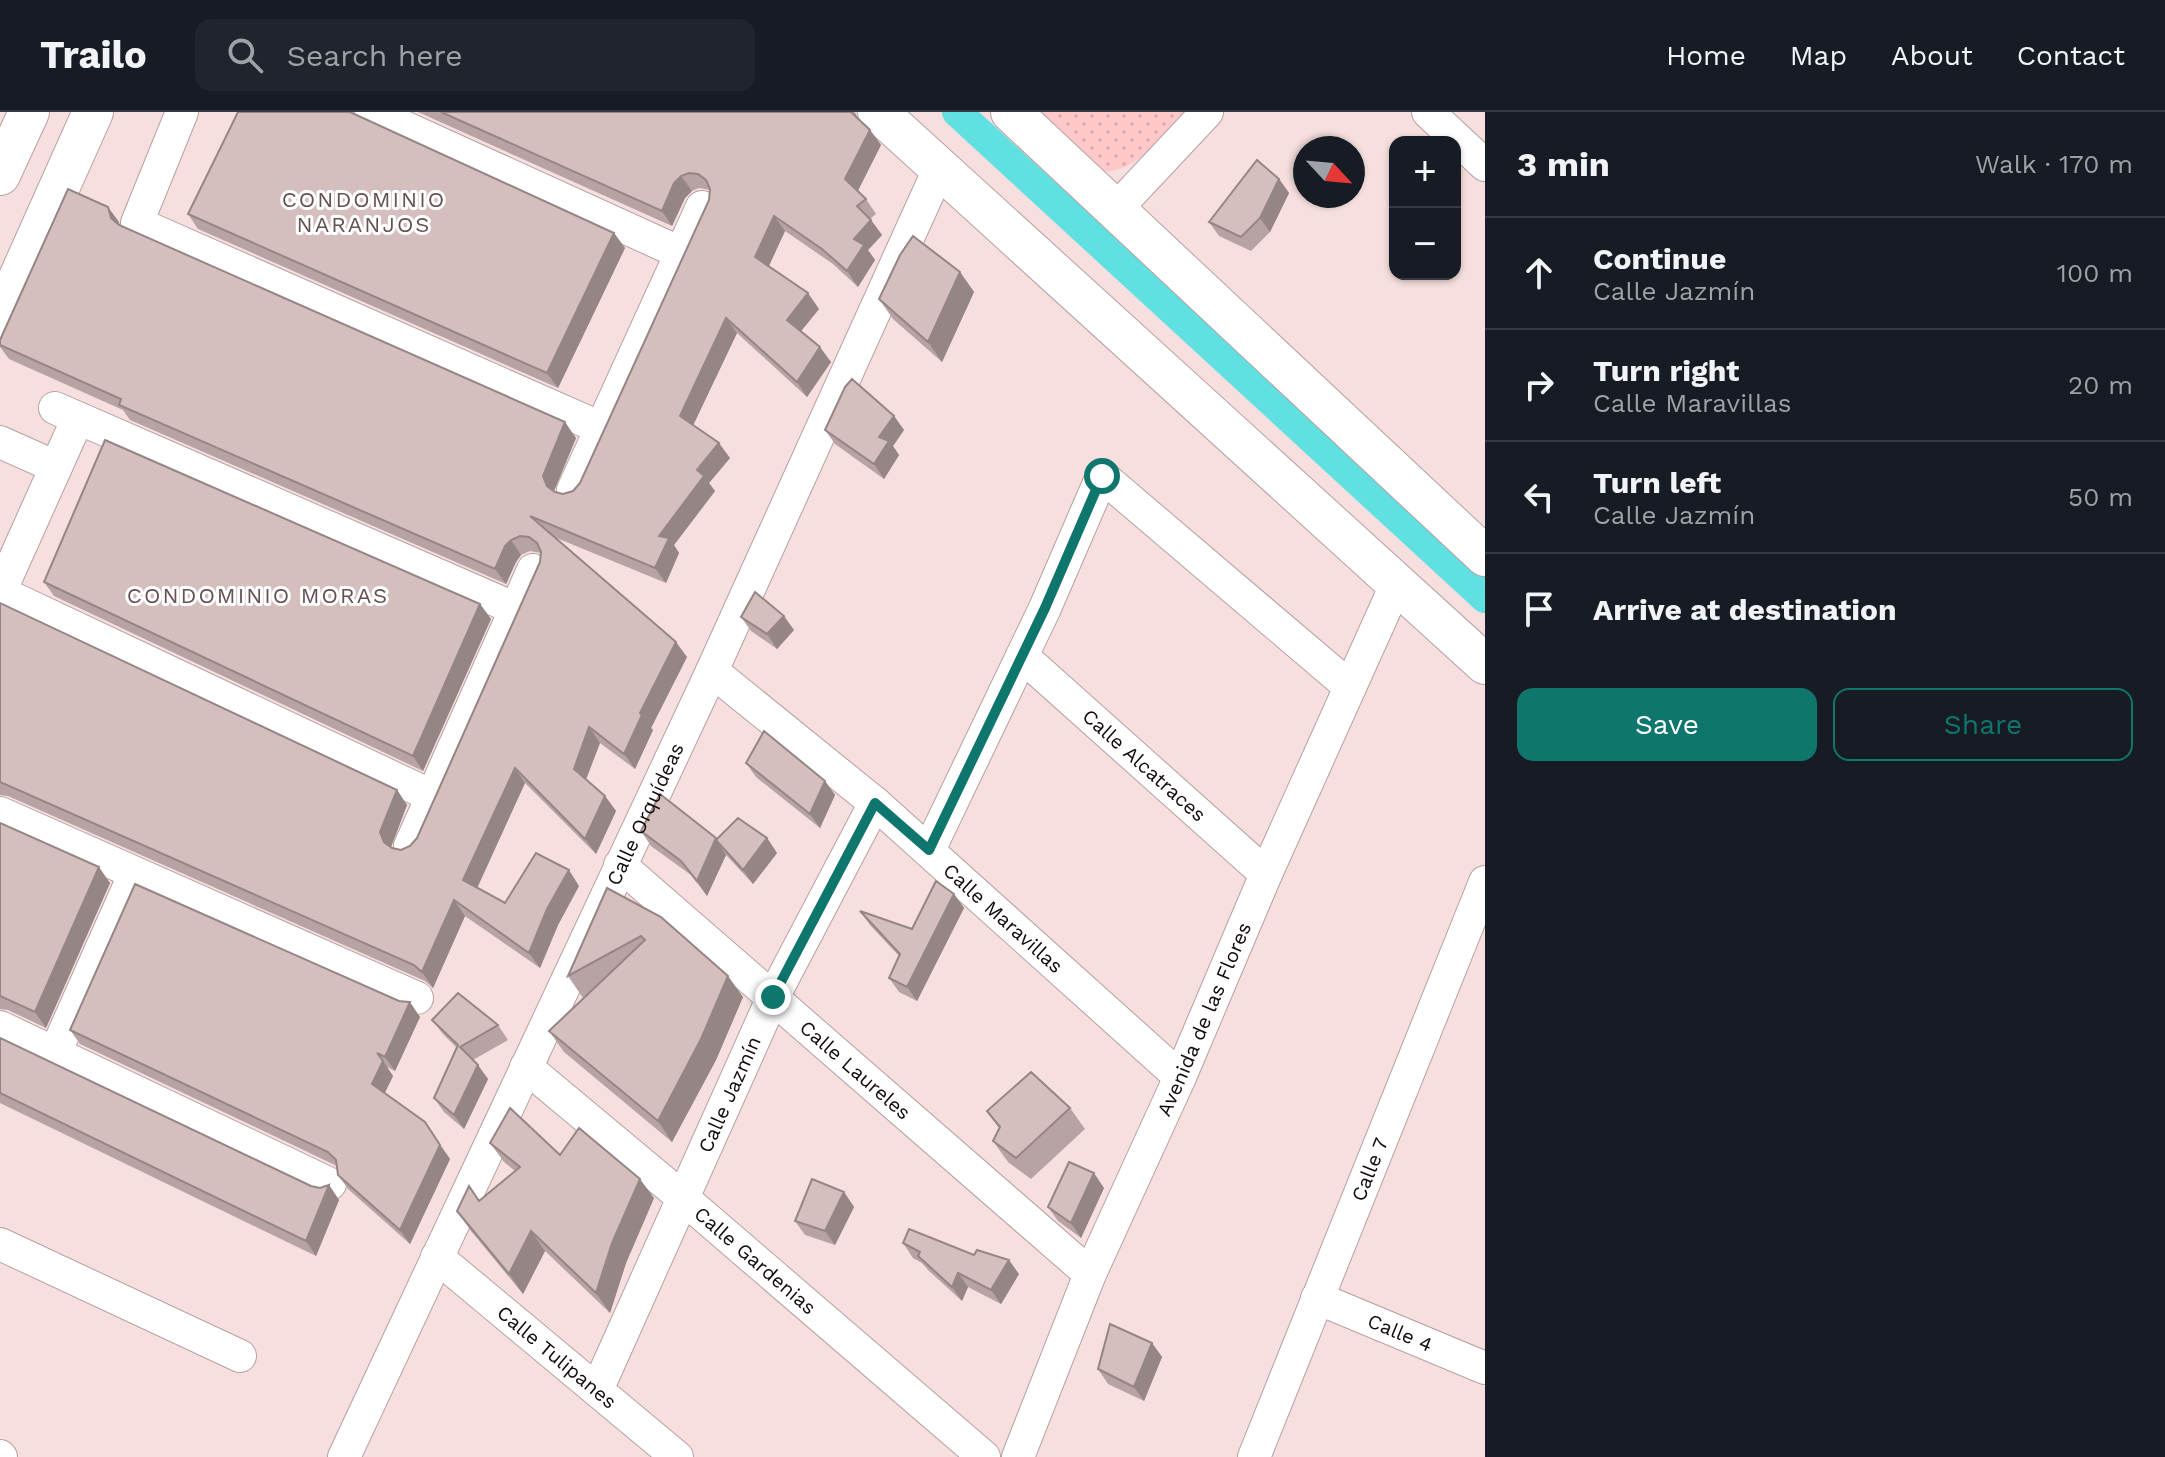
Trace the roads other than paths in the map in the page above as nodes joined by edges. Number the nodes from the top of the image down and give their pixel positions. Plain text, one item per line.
1 (29, 112) edge
2 (93, 112) edge
3 (371, 112) edge
4 (878, 112) edge
5 (1011, 112) edge
6 (1207, 112) edge
7 (1428, 112) edge
8 (169, 116) edge
9 (1485, 165) edge
10 (940, 167) junction
11 (0, 175) edge
12 (702, 207) edge
13 (1116, 209) junction
14 (681, 253) junction
15 (0, 320) edge
16 (601, 428) junction
17 (0, 442) edge
18 (56, 467) junction
19 (573, 490) edge
20 (1485, 556) edge
21 (533, 570) edge
22 (1396, 585) junction
23 (0, 592) edge
24 (516, 609) junction
25 (1022, 656) junction
26 (1485, 664) edge
27 (712, 671) junction
28 (1350, 687) junction
29 (432, 796) junction
30 (875, 803) junction
31 (0, 813) edge
32 (410, 846) edge
33 (929, 850) junction
34 (620, 865) junction
35 (135, 873) junction
36 (1266, 874) junction
37 (1485, 882) edge
38 (773, 997) junction
39 (417, 998) dead end
40 (0, 1027) edge
41 (55, 1053) junction
42 (526, 1067) junction
43 (1180, 1077) junction
44 (330, 1184) edge
45 (683, 1198) junction
46 (0, 1244) edge
47 (437, 1257) junction
48 (1090, 1274) junction
49 (1317, 1298) junction
50 (240, 1356) dead end
51 (1484, 1365) edge
52 (597, 1390) junction
53 (346, 1456) edge
54 (677, 1457) edge
55 (984, 1457) edge
56 (1018, 1457) edge
57 (1254, 1457) edge

1 - 11 street
2 - 15 street
3 - 14 street
4 - 10 street
5 - 13 street
6 - 13 street
7 - 9 street
8 - 16 street
10 - 22 street
10 - 27 street, Calle Orquídeas
12 - 14 street
13 - 20 street
14 - 16 street
16 - 19 street
17 - 18 street
18 - 23 street
18 - 24 street
21 - 24 street
22 - 26 street
22 - 28 street, Avenida de las Flores
23 - 29 street
24 - 29 street
25 - 28 street
25 - 33 street
25 - 36 street, Calle Alcatraces
27 - 30 street, Calle Maravillas
27 - 34 street, Calle Orquídeas
28 - 36 street, Avenida de las Flores
29 - 32 street
30 - 33 street, Calle Maravillas
30 - 38 street, Calle Jazmín
31 - 35 street
33 - 43 street, Calle Maravillas
34 - 38 street, Calle Laureles
34 - 42 street, Calle Orquídeas
35 - 39 street
35 - 41 street
36 - 43 street, Avenida de las Flores
37 - 49 street, Calle 7
38 - 45 street, Calle Jazmín
38 - 48 street, Calle Laureles
40 - 41 street
41 - 44 street
42 - 45 street, Calle Gardenias
42 - 47 street, Calle Orquídeas
43 - 48 street, Avenida de las Flores
45 - 52 street, Calle Jazmín
45 - 55 street, Calle Gardenias
46 - 50 street
47 - 52 street, Calle Tulipanes
47 - 53 street, Calle Orquídeas
48 - 56 street, Avenida de las Flores
49 - 51 street, Calle 4
49 - 57 street, Calle 7
52 - 54 street, Calle Tulipanes

